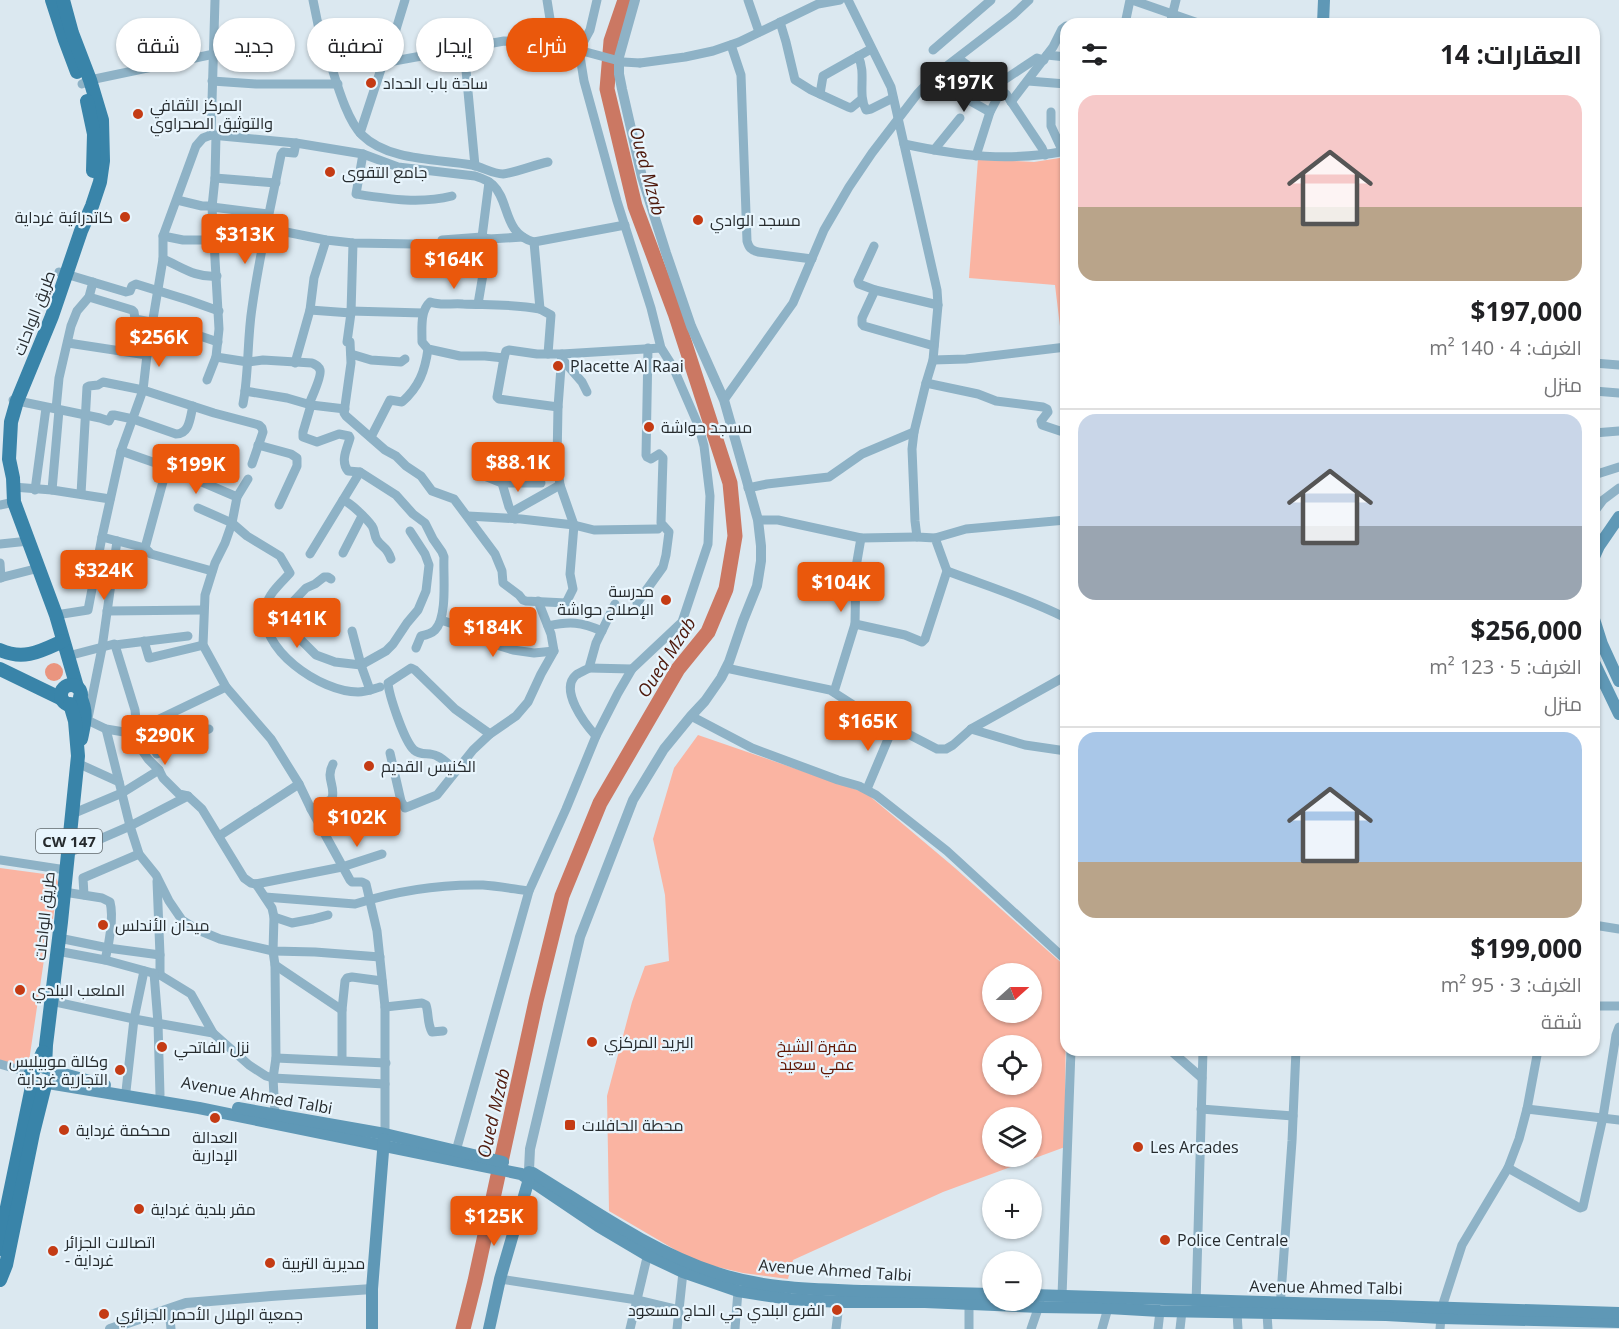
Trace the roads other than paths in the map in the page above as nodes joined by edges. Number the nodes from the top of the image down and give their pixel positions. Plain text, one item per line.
1 (215, 0) edge
2 (313, 0) edge
3 (405, 0) edge
4 (548, 0) edge
5 (597, 0) edge
6 (635, 0) edge
7 (747, 0) edge
8 (840, 0) edge
9 (848, 0) edge
10 (992, 0) edge
11 (1029, 0) edge
12 (1131, 0) edge
13 (1176, 0) edge
14 (1324, 0) edge
15 (61, 1) edge
16 (818, 2) edge
17 (1171, 14) junction
18 (215, 18) edge
19 (317, 18) edge
20 (400, 18) edge
21 (550, 18) edge
22 (1126, 18) edge
23 (1171, 18) edge
24 (1183, 18) edge
25 (1323, 18) edge
26 (780, 22) junction
27 (759, 32) junction
28 (1060, 32) edge
29 (588, 36) edge
30 (731, 45) junction
31 (872, 49) junction
32 (933, 50) dead end
33 (588, 52) edge
34 (213, 54) edge
35 (858, 56) junction
36 (1046, 57) junction
37 (1060, 57) edge
38 (958, 58) junction
39 (213, 68) edge
40 (334, 72) edge
41 (380, 72) edge
42 (466, 72) edge
43 (584, 72) edge
44 (212, 81) junction
45 (1028, 81) junction
46 (86, 82) junction
47 (338, 84) junction
48 (1060, 84) edge
49 (998, 88) junction
50 (951, 90) dead end
51 (820, 94) junction
52 (893, 98) junction
53 (862, 99) junction
54 (1011, 102) junction
55 (1051, 111) dead end
56 (990, 112) junction
57 (899, 118) junction
58 (960, 118) dead end
59 (360, 133) junction
60 (213, 135) junction
61 (296, 143) junction
62 (1060, 143) edge
63 (904, 144) junction
64 (934, 150) junction
65 (1060, 153) edge
66 (363, 154) junction
67 (1045, 155) junction
68 (976, 156) junction
69 (548, 162) dead end
70 (475, 166) junction
71 (215, 178) junction
72 (489, 182) junction
73 (276, 183) junction
74 (452, 196) dead end
75 (177, 200) junction
76 (213, 206) junction
77 (268, 214) junction
78 (625, 225) junction
79 (266, 228) junction
80 (163, 236) junction
81 (525, 237) junction
82 (485, 238) junction
83 (214, 240) junction
84 (326, 240) junction
85 (442, 240) dead end
86 (534, 242) junction
87 (353, 243) junction
88 (415, 244) dead end
89 (873, 246) dead end
90 (163, 259) junction
91 (812, 259) junction
92 (63, 273) junction
93 (217, 276) junction
94 (93, 282) junction
95 (157, 290) junction
96 (875, 290) junction
97 (89, 297) junction
98 (478, 304) junction
99 (938, 305) junction
100 (310, 309) junction
101 (540, 309) junction
102 (219, 311) junction
103 (350, 312) junction
104 (423, 313) junction
105 (153, 322) junction
106 (218, 342) junction
107 (68, 343) junction
108 (934, 346) junction
109 (648, 348) junction
110 (661, 348) junction
111 (428, 349) junction
112 (1060, 349) edge
113 (351, 354) junction
114 (548, 354) junction
115 (147, 355) junction
116 (562, 356) junction
117 (216, 357) junction
118 (504, 358) junction
119 (405, 359) dead end
120 (933, 360) junction
121 (248, 362) junction
122 (296, 363) junction
123 (1600, 363) edge
124 (1619, 365) edge
125 (207, 380) dead end
126 (926, 383) junction
127 (143, 390) junction
128 (1600, 391) edge
129 (245, 392) junction
130 (587, 392) dead end
131 (1619, 393) edge
132 (15, 400) junction
133 (723, 400) junction
134 (243, 405) dead end
135 (310, 405) junction
136 (193, 406) junction
137 (558, 407) junction
138 (54, 409) junction
139 (345, 409) junction
140 (86, 416) junction
141 (133, 419) junction
142 (1060, 430) edge
143 (1619, 431) edge
144 (914, 432) junction
145 (1600, 433) edge
146 (371, 437) junction
147 (0, 441) edge
148 (258, 445) junction
149 (121, 451) junction
150 (252, 464) dead end
151 (166, 467) junction
152 (1619, 467) edge
153 (360, 472) junction
154 (477, 473) dead end
155 (1600, 473) edge
156 (248, 479) dead end
157 (502, 483) junction
158 (541, 483) dead end
159 (560, 485) junction
160 (13, 487) junction
161 (748, 488) junction
162 (34, 490) junction
163 (52, 490) junction
164 (1617, 490) edge
165 (81, 494) junction
166 (237, 497) junction
167 (1600, 497) edge
168 (110, 500) junction
169 (343, 500) junction
170 (7, 503) edge
171 (279, 505) dead end
172 (1600, 505) edge
173 (198, 508) dead end
174 (513, 515) junction
175 (362, 516) junction
176 (468, 516) junction
177 (1619, 517) edge
178 (758, 520) junction
179 (1060, 521) edge
180 (232, 524) junction
181 (573, 525) junction
182 (658, 529) dead end
183 (410, 531) dead end
184 (102, 537) junction
185 (917, 537) junction
186 (861, 538) junction
187 (935, 538) junction
188 (29, 541) junction
189 (117, 541) junction
190 (0, 544) edge
191 (1600, 545) edge
192 (145, 548) junction
193 (343, 553) dead end
194 (310, 555) dead end
195 (391, 559) dead end
196 (0, 563) edge
197 (39, 568) junction
198 (212, 571) junction
199 (947, 571) junction
200 (1, 578) edge
201 (331, 579) dead end
202 (538, 601) junction
203 (638, 603) dead end
204 (615, 604) dead end
205 (203, 610) junction
206 (107, 611) junction
207 (56, 615) junction
208 (1060, 615) edge
209 (441, 620) junction
210 (855, 624) junction
211 (548, 626) junction
212 (352, 631) dead end
213 (602, 631) junction
214 (188, 636) dead end
215 (175, 638) junction
216 (1600, 638) edge
217 (63, 641) junction
218 (144, 641) junction
219 (115, 645) junction
220 (203, 645) junction
221 (102, 648) junction
222 (416, 648) dead end
223 (0, 650) edge
224 (180, 650) junction
225 (554, 651) junction
226 (68, 656) junction
227 (361, 664) junction
228 (590, 668) junction
229 (726, 668) junction
230 (0, 669) edge
231 (632, 669) junction
232 (1600, 674) edge
233 (1060, 679) edge
234 (1619, 681) edge
235 (226, 687) junction
236 (380, 687) dead end
237 (370, 690) junction
238 (834, 692) junction
239 (77, 696) junction
240 (1619, 714) edge
241 (690, 716) junction
242 (87, 720) junction
243 (894, 725) junction
244 (106, 729) junction
245 (209, 729) dead end
246 (971, 729) junction
247 (137, 730) junction
248 (490, 734) junction
249 (596, 736) junction
250 (1060, 750) edge
251 (390, 753) dead end
252 (77, 759) junction
253 (333, 764) dead end
254 (159, 770) junction
255 (456, 771) junction
256 (119, 782) junction
257 (299, 784) junction
258 (867, 789) junction
259 (122, 793) junction
260 (188, 796) junction
261 (311, 809) junction
262 (72, 814) junction
263 (130, 826) junction
264 (219, 836) junction
265 (68, 853) junction
266 (139, 854) junction
267 (381, 854) dead end
268 (0, 860) edge
269 (342, 867) junction
270 (66, 873) junction
271 (156, 875) junction
272 (83, 878) junction
273 (256, 884) junction
274 (529, 891) junction
275 (64, 892) junction
276 (84, 894) junction
277 (266, 897) junction
278 (369, 900) junction
279 (328, 915) dead end
280 (274, 916) junction
281 (1600, 926) edge
282 (1619, 929) edge
283 (58, 945) junction
284 (108, 948) junction
285 (273, 951) junction
286 (160, 955) junction
287 (1060, 955) edge
288 (381, 957) junction
289 (105, 960) junction
290 (275, 965) junction
291 (153, 973) junction
292 (382, 981) junction
293 (51, 1001) junction
294 (1600, 1006) edge
295 (1619, 1006) edge
296 (385, 1007) junction
297 (342, 1010) junction
298 (134, 1019) junction
299 (158, 1023) junction
300 (443, 1030) dead end
301 (1618, 1032) edge
302 (213, 1034) junction
303 (1071, 1056) edge
304 (1177, 1056) edge
305 (1203, 1056) edge
306 (1296, 1056) edge
307 (1537, 1056) edge
308 (276, 1058) junction
309 (342, 1060) junction
310 (386, 1063) junction
311 (0, 1064) edge
312 (41, 1075) junction
313 (273, 1078) junction
314 (1202, 1078) junction
315 (385, 1083) junction
316 (126, 1091) junction
317 (160, 1095) junction
318 (1527, 1108) junction
319 (1201, 1109) junction
320 (275, 1114) junction
321 (1293, 1116) junction
322 (1603, 1117) junction
323 (1619, 1120) edge
324 (384, 1140) junction
325 (458, 1154) junction
326 (1508, 1168) junction
327 (526, 1173) junction
328 (0, 1249) edge
329 (649, 1249) junction
330 (3, 1263) edge
331 (683, 1272) junction
332 (500, 1279) junction
333 (0, 1280) edge
334 (372, 1289) junction
335 (738, 1291) junction
336 (982, 1294) edge
337 (840, 1296) junction
338 (1062, 1296) junction
339 (1042, 1298) edge
340 (637, 1300) junction
341 (1042, 1300) edge
342 (982, 1303) edge
343 (969, 1304) junction
344 (1196, 1305) junction
345 (169, 1308) junction
346 (1107, 1308) junction
347 (679, 1310) junction
348 (1275, 1310) junction
349 (1035, 1311) edge
350 (1160, 1311) junction
351 (1182, 1311) junction
352 (1237, 1313) junction
353 (1619, 1313) edge
354 (1441, 1318) edge
355 (1619, 1323) edge
356 (1588, 1326) edge
357 (113, 1328) edge
358 (171, 1329) edge
359 (372, 1329) edge
360 (489, 1329) edge
361 (630, 1329) edge
362 (677, 1329) edge
363 (735, 1329) edge
364 (836, 1329) edge
365 (969, 1329) edge
366 (1031, 1329) edge
367 (1102, 1329) edge
368 (1158, 1329) edge
369 (1180, 1329) edge
370 (1238, 1329) edge
371 (1268, 1329) edge

1 - 18 street
2 - 19 street
3 - 20 street
4 - 21 street
5 - 29 street
6 - 133 street
7 - 27 street
8 - 16 street
9 - 31 street
10 - 32 street
11 - 38 street
12 - 17 street
12 - 22 street
13 - 17 street
14 - 25 main road
15 - 46 main road, طريق الواحات
16 - 26 street
17 - 23 street
17 - 24 street
26 - 27 street
26 - 51 street
27 - 30 street
28 - 36 street
30 - 33 street, bridge
30 - 91 street
31 - 35 street
31 - 52 street
34 - 46 street
35 - 51 street
35 - 53 street
36 - 37 street
36 - 45 street
36 - 49 street
38 - 49 street
38 - 57 street
39 - 44 street
40 - 47 street
41 - 59 street
42 - 70 street
43 - 78 street
44 - 47 street
44 - 60 street
45 - 48 street
45 - 54 street
46 - 92 main road, طريق الواحات
47 - 59 street
49 - 54 street
49 - 56 street
50 - 56 street
51 - 53 street
52 - 53 street
52 - 57 street
54 - 67 street
55 - 62 street
56 - 68 street
57 - 63 street
57 - 91 street
58 - 64 street
59 - 70 street
60 - 61 street
60 - 71 street
60 - 75 street
61 - 66 street
61 - 73 street
63 - 64 street
63 - 99 street
64 - 68 street
65 - 67 street
66 - 72 street
66 - 74 street
67 - 68 street
69 - 70 street
71 - 73 street
71 - 76 street
72 - 81 street
72 - 82 street
73 - 77 street
75 - 76 street
75 - 80 street
76 - 77 street
76 - 83 street
77 - 79 street
78 - 86 street
78 - 110 street
79 - 84 street
79 - 121 street
80 - 83 street
80 - 90 street
81 - 82 street
81 - 86 street
82 - 85 street
82 - 98 street
83 - 93 street
84 - 87 street
84 - 100 street
86 - 101 street
87 - 88 street
87 - 103 street
89 - 96 street
90 - 93 street
90 - 95 street
91 - 133 street
92 - 94 street
92 - 132 main road, طريق الواحات
93 - 102 street
94 - 95 street
94 - 97 street
95 - 102 street
95 - 105 street
96 - 99 street
96 - 108 street
97 - 105 street
97 - 107 street
98 - 101 street
98 - 104 street
99 - 108 street
100 - 103 street
100 - 122 street
101 - 114 street
102 - 106 street
103 - 104 street
103 - 113 street
104 - 111 street
105 - 106 street
105 - 115 street
106 - 117 street
107 - 115 street
107 - 138 street
108 - 120 street
109 - 110 street
109 - 116 street
109 - 203 street
110 - 231 street
111 - 118 street
111 - 146 street
112 - 120 street
113 - 119 street
113 - 139 street
114 - 116 street
114 - 118 street
115 - 127 street
116 - 130 street
116 - 137 street
117 - 121 street
117 - 125 street
118 - 137 street
120 - 126 street
121 - 122 street
121 - 129 street
122 - 135 street
123 - 124 street
126 - 142 street
126 - 144 street
127 - 136 street
127 - 140 street
127 - 141 street
128 - 131 street
129 - 134 street
129 - 135 street
132 - 138 street
132 - 147 main road, طريق الواحات
132 - 160 main road, طريق الواحات
133 - 161 street
135 - 139 street
135 - 153 street
136 - 141 street
136 - 148 street
137 - 159 street
138 - 140 street
138 - 162 street
138 - 163 street
139 - 146 street
140 - 141 street
140 - 165 street
141 - 149 street
143 - 145 street
144 - 161 street
144 - 185 street
146 - 176 street
148 - 150 street
148 - 171 street
149 - 151 street
149 - 168 street
151 - 166 street
151 - 192 street
152 - 155 street
153 - 169 street
153 - 209 street
154 - 157 street
156 - 166 street
157 - 158 street
157 - 174 street
159 - 174 street
159 - 181 street
160 - 162 street
160 - 170 main road, طريق الواحات
161 - 178 street
162 - 163 street
163 - 165 street
164 - 167 street
164 - 172 street
165 - 168 street
166 - 180 street
168 - 184 street
169 - 175 street
169 - 194 street
170 - 188 main road, طريق الواحات
173 - 180 street
174 - 176 street
174 - 181 street
175 - 193 street
175 - 195 street
176 - 202 street
177 - 191 main road
178 - 186 street
178 - 229 street
179 - 187 street
180 - 198 street
180 - 237 street
181 - 182 street
181 - 202 street
183 - 227 street
184 - 189 street
184 - 207 street
185 - 186 street
185 - 187 street
186 - 210 street
187 - 199 street
188 - 190 street
188 - 197 main road, طريق الواحات
189 - 192 street
189 - 206 street
192 - 198 street
196 - 200 street
197 - 200 street
197 - 207 main road, طريق الواحات
198 - 205 street
199 - 208 street
199 - 210 street
201 - 227 street
202 - 211 street
204 - 213 street
205 - 206 street
205 - 220 street
206 - 221 street
207 - 217 main road, طريق الواحات
209 - 222 street
209 - 225 street
210 - 238 street
211 - 213 street
211 - 225 street
212 - 227 street
213 - 228 street
214 - 215 street
215 - 218 street
215 - 224 street
216 - 234 main road
217 - 223 main road
217 - 226 main road, طريق الواحات
218 - 219 street
218 - 224 street
219 - 221 street
219 - 247 street
220 - 224 street
220 - 235 street
221 - 226 street
221 - 239 street
225 - 248 street
226 - 239 main road, طريق الواحات
227 - 237 street
228 - 231 street
228 - 249 street
229 - 238 street
229 - 241 street
230 - 239 main road
231 - 249 street
232 - 240 main road
233 - 246 street
235 - 247 street
235 - 257 street
236 - 237 street
238 - 243 street
239 - 242 main road, طريق الواحات
239 - 252 main road, طريق الواحات / CW 147
241 - 258 street
241 - 327 street
242 - 244 street
242 - 252 main road, طريق الواحات
243 - 246 street
243 - 258 street
244 - 247 street
244 - 256 street
245 - 247 street
246 - 250 street
247 - 254 street
248 - 255 street
248 - 255 street
249 - 274 street
251 - 255 street
252 - 256 street
252 - 262 main road, طريق الواحات / CW 147
253 - 261 street
254 - 259 street
254 - 260 street
256 - 259 street
257 - 261 street
257 - 264 street
258 - 287 street
259 - 262 street
259 - 263 street
260 - 263 street
260 - 264 street
261 - 269 street
262 - 265 main road, طريق الواحات / CW 147
263 - 265 street
263 - 266 street
264 - 273 street
265 - 270 main road, طريق الواحات / CW 147
266 - 271 street
266 - 272 street
267 - 269 street
268 - 270 street
269 - 273 street
269 - 278 street
270 - 272 street
270 - 275 main road, طريق الواحات / CW 147
271 - 285 street
271 - 286 street
272 - 276 street
273 - 277 street
274 - 278 street
274 - 325 street
275 - 276 street
275 - 283 main road, طريق الواحات / CW 147
276 - 284 street
277 - 278 street
277 - 280 street
278 - 288 street
279 - 280 street
280 - 285 street
281 - 282 street
283 - 284 street
283 - 289 street
283 - 293 main road, طريق الواحات / CW 147
284 - 286 street
284 - 289 street
285 - 288 street
285 - 290 street
286 - 291 street
288 - 292 street
289 - 291 street
290 - 297 street
290 - 308 street
291 - 298 street
291 - 299 street
291 - 302 street
292 - 296 street
292 - 297 street
293 - 298 street
293 - 312 main road, طريق الواحات / CW 147
294 - 295 street
296 - 300 street
296 - 310 street
297 - 309 street
298 - 299 street
298 - 316 street
299 - 302 street
299 - 317 street
301 - 322 street
302 - 313 street
303 - 338 street
304 - 314 street
305 - 314 street
306 - 321 street
307 - 318 street
308 - 309 street
308 - 313 street
309 - 310 street
310 - 315 street
311 - 312 street
312 - 316 main road, Avenue Ahmed Talbi
312 - 324 main road
312 - 328 main road, CW 147
312 - 330 main road, CW 147
313 - 315 street
313 - 320 street
314 - 319 street
315 - 324 street
316 - 317 main road, Avenue Ahmed Talbi
317 - 320 main road, Avenue Ahmed Talbi
318 - 322 street
318 - 326 street
319 - 321 street
319 - 344 street
320 - 324 main road, Avenue Ahmed Talbi
321 - 348 street
322 - 323 street
322 - 326 street
324 - 325 main road, Avenue Ahmed Talbi
324 - 334 main road
325 - 327 main road, Avenue Ahmed Talbi
326 - 354 street
327 - 329 main road, Avenue Ahmed Talbi
327 - 332 main road
329 - 331 main road
329 - 337 main road, Avenue Ahmed Talbi
329 - 340 street
330 - 333 main road, CW 147
331 - 335 main road
331 - 347 street
332 - 340 street
332 - 360 main road
334 - 345 street
334 - 359 main road
335 - 337 main road
335 - 363 street
336 - 337 main road, Avenue Ahmed Talbi
337 - 343 main road
337 - 364 street
338 - 339 main road, Avenue Ahmed Talbi
338 - 344 main road, Avenue Ahmed Talbi
340 - 347 street
340 - 361 street
341 - 346 main road
342 - 343 main road
343 - 365 street
344 - 348 main road, Avenue Ahmed Talbi
344 - 351 main road
344 - 352 main road
345 - 357 street
345 - 358 street
346 - 350 main road
346 - 367 street
347 - 362 street
348 - 352 main road
348 - 354 main road, Avenue Ahmed Talbi
348 - 371 street
349 - 366 street
350 - 351 main road
350 - 368 street
351 - 369 street
352 - 370 street
353 - 354 main road, Avenue Ahmed Talbi
354 - 356 main road
355 - 356 main road

